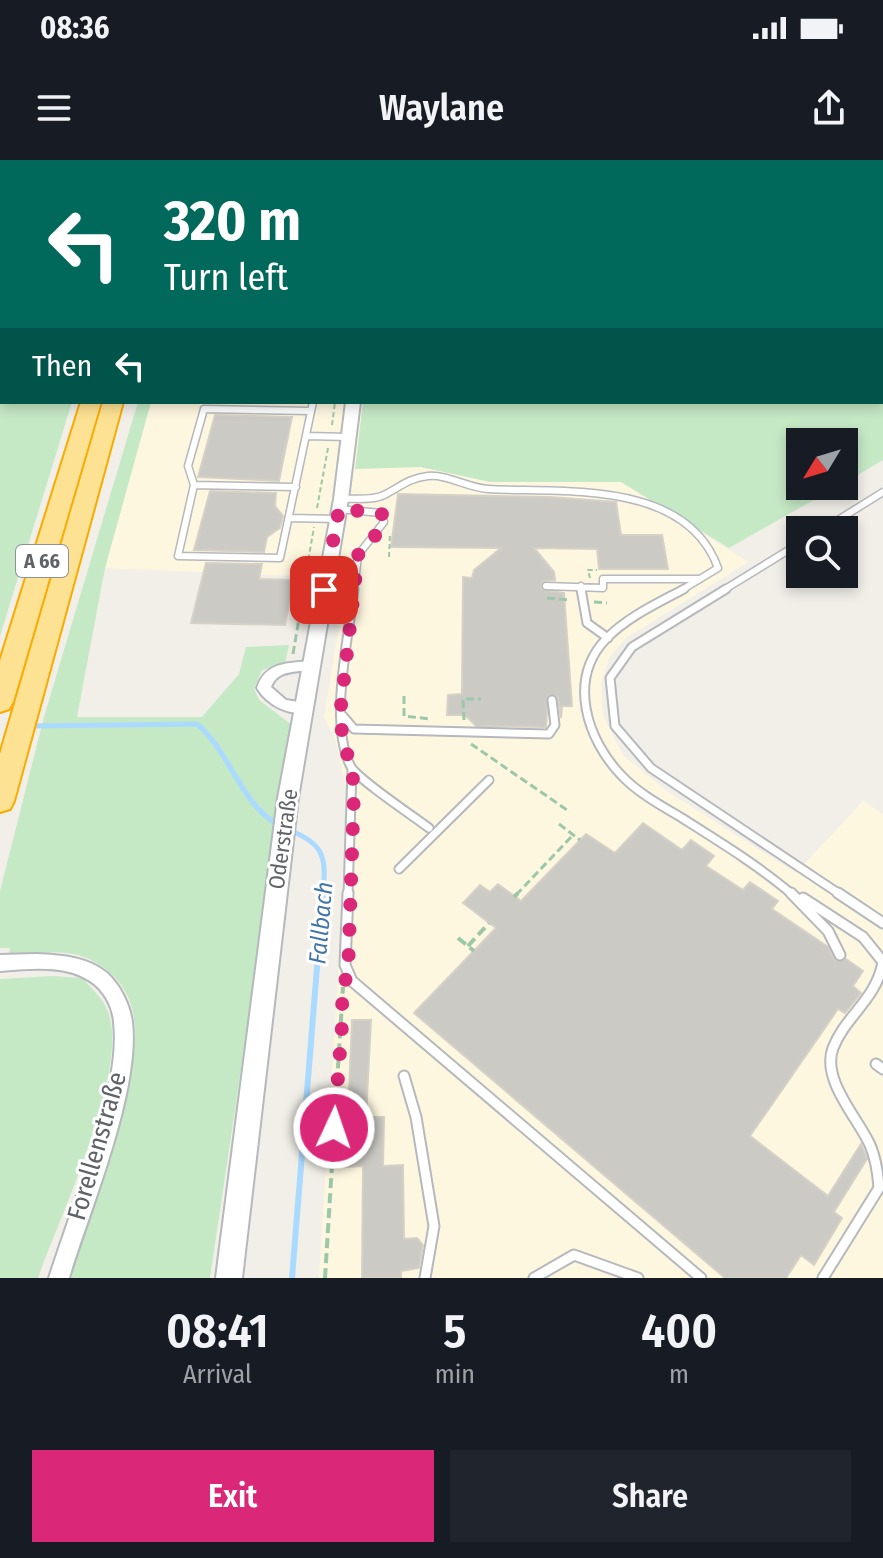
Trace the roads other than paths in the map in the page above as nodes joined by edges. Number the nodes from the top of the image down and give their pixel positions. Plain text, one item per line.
1 (90, 404) edge
2 (112, 404) edge
3 (313, 404) edge
4 (353, 404) edge
5 (311, 411) junction
6 (307, 436) junction
7 (348, 437) junction
8 (194, 485) junction
9 (296, 487) junction
10 (883, 492) edge
11 (381, 497) junction
12 (339, 509) junction
13 (382, 515) junction
14 (844, 516) edge
15 (289, 518) junction
16 (786, 552) edge
17 (701, 579) junction
18 (546, 586) dead end
19 (581, 586) junction
20 (608, 638) junction
21 (311, 666) junction
22 (552, 700) dead end
23 (0, 702) edge
24 (341, 706) junction
25 (305, 708) junction
26 (352, 769) junction
27 (489, 780) dead end
28 (0, 801) edge
29 (429, 828) dead end
30 (399, 869) dead end
31 (778, 882) junction
32 (883, 923) edge
33 (840, 955) dead end
34 (4, 963) edge
35 (404, 1076) dead end
36 (59, 1278) edge
37 (229, 1278) edge
38 (425, 1278) edge
39 (534, 1278) edge
40 (638, 1278) edge
41 (701, 1278) edge
42 (823, 1278) edge

1 - 23 highway, A 66
2 - 28 highway, A 66
3 - 5 lane
4 - 7 street, Oderstraße
5 - 6 lane
5 - 8 lane
6 - 7 lane
6 - 9 lane
7 - 12 street, Oderstraße
8 - 9 lane
8 - 15 lane
9 - 15 lane
10 - 14 lane
11 - 12 lane
11 - 13 lane
11 - 17 lane
12 - 13 lane
12 - 15 lane
12 - 21 street, Oderstraße
13 - 24 lane
16 - 32 lane
17 - 19 lane
17 - 20 lane
18 - 19 lane
19 - 20 lane
20 - 31 lane
21 - 25 street, Oderstraße
21 - 25 street
22 - 24 lane
24 - 26 lane
25 - 37 street, Oderstraße
26 - 29 lane
26 - 41 lane
27 - 30 lane
31 - 33 lane
31 - 42 lane
34 - 36 street, Forellenstraße
35 - 38 lane
39 - 40 lane

